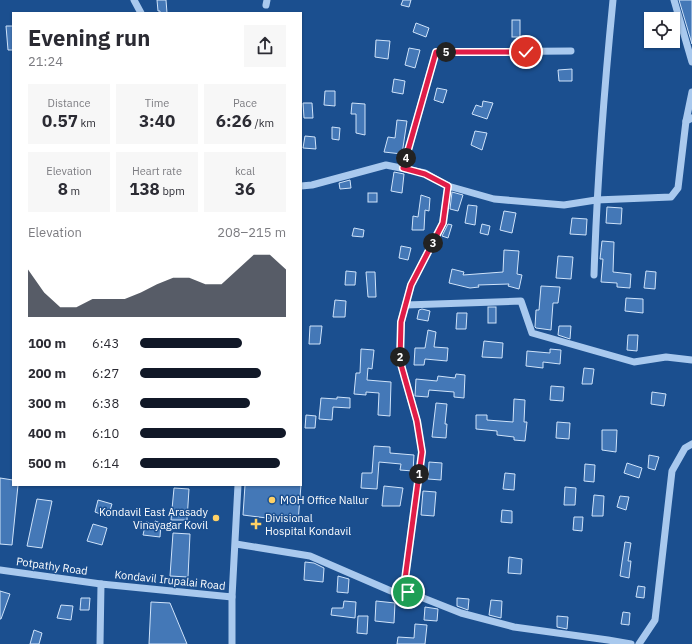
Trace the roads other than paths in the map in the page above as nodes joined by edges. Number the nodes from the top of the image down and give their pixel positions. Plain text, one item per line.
1 (134, 0) edge
2 (613, 0) edge
3 (674, 0) edge
4 (140, 12) edge
5 (571, 52) dead end
6 (692, 62) edge
7 (692, 92) edge
8 (689, 120) edge
9 (403, 168) junction
10 (302, 186) edge
11 (448, 186) junction
12 (596, 200) junction
13 (594, 275) dead end
14 (406, 305) junction
15 (692, 360) edge
16 (692, 444) edge
17 (238, 486) edge
18 (236, 544) junction
19 (0, 570) edge
20 (101, 584) junction
21 (408, 592) junction
22 (232, 597) junction
23 (607, 642) edge
24 (100, 644) edge
25 (232, 644) edge
26 (631, 644) edge
27 (639, 644) edge

1 - 4 street
2 - 12 street
3 - 6 street
5 - 9 street
7 - 8 street
8 - 12 street
9 - 10 street
9 - 11 street
11 - 12 street
11 - 14 street
12 - 13 street
14 - 15 street
14 - 21 street
16 - 27 street
17 - 18 street, Kondavil Irupalai Road
18 - 21 street
18 - 22 street, Kondavil Irupalai Road
19 - 20 street, Potpathy Road
20 - 22 street, Kondavil Irupalai Road
20 - 24 street, Kondavil Irupalai Road
21 - 23 street
22 - 25 street
23 - 26 street

